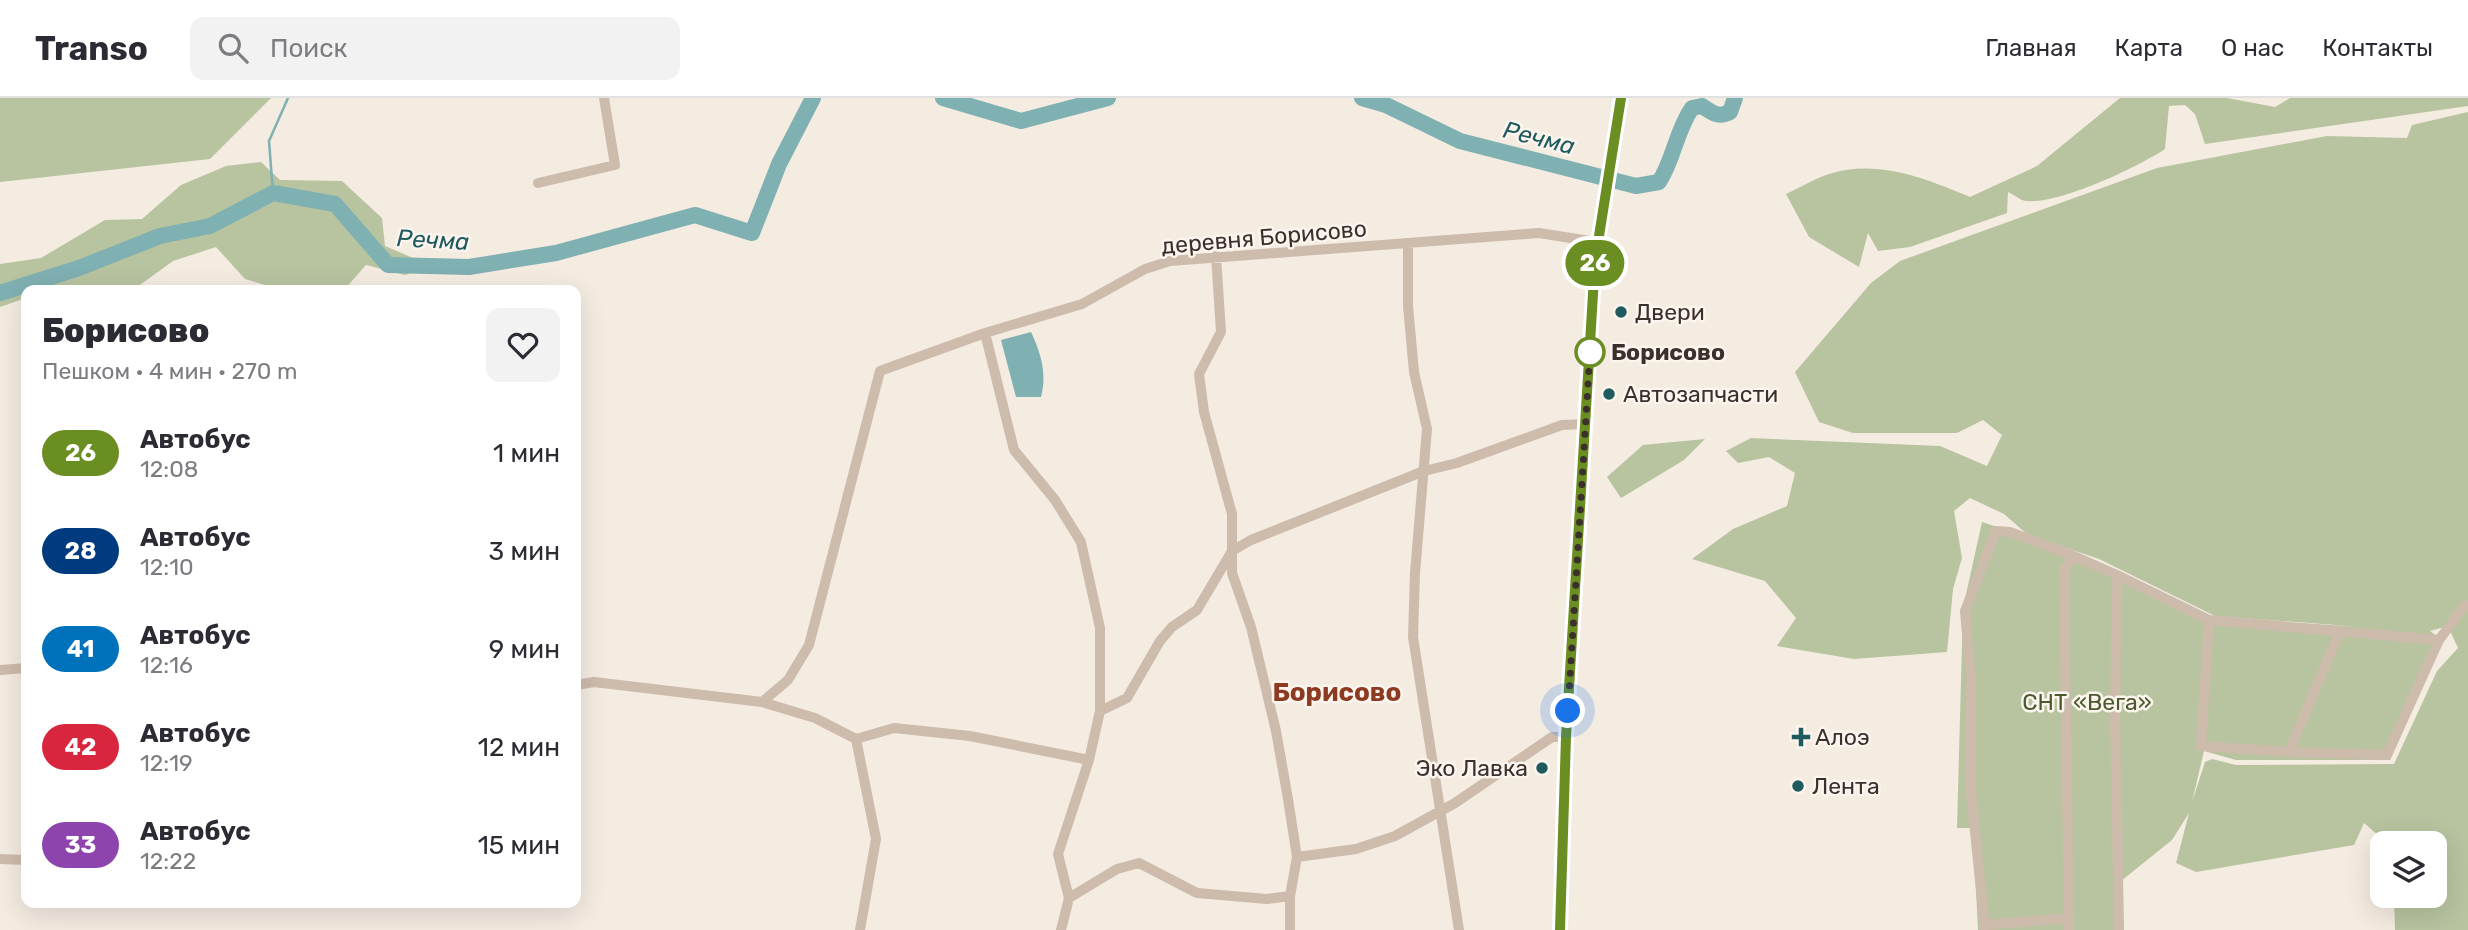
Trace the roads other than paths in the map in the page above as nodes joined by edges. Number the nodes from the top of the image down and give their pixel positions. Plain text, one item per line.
1 (604, 98) edge
2 (1621, 98) edge
3 (538, 183) dead end
4 (1596, 242) junction
5 (1408, 244) junction
6 (1216, 256) junction
7 (985, 333) junction
8 (1585, 424) junction
9 (1424, 471) junction
10 (1232, 551) junction
11 (2074, 556) junction
12 (2117, 575) junction
13 (2465, 605) dead end
14 (2209, 620) junction
15 (2340, 631) junction
16 (2439, 640) junction
17 (21, 668) edge
18 (0, 670) edge
19 (581, 684) edge
20 (762, 702) junction
21 (1100, 711) junction
22 (1566, 737) junction
23 (856, 739) junction
24 (2289, 752) junction
25 (1089, 760) junction
26 (1440, 810) junction
27 (1297, 857) junction
28 (0, 859) edge
29 (21, 860) edge
30 (1290, 896) junction
31 (1069, 898) junction
32 (2068, 918) junction
33 (1985, 928) edge
34 (860, 930) edge
35 (1061, 930) edge
36 (1290, 930) edge
37 (1459, 930) edge
38 (1560, 930) edge
39 (2069, 930) edge
40 (2119, 930) edge

1 - 3 street
2 - 4 main road
4 - 5 street, деревня Борисово
4 - 8 main road
5 - 6 street, деревня Борисово
5 - 9 street
6 - 7 street, деревня Борисово
6 - 10 street
7 - 20 street, деревня Борисово
7 - 21 street
8 - 9 street
8 - 22 main road
9 - 10 street
9 - 26 street
10 - 21 street
10 - 27 street
11 - 12 street
11 - 32 street
11 - 33 street
12 - 14 street
12 - 40 street
13 - 16 street
14 - 15 street
14 - 24 street
15 - 16 street
15 - 24 street
16 - 24 street
17 - 18 street
19 - 20 street
20 - 23 street
21 - 25 street
22 - 26 street
22 - 38 main road
23 - 25 street
23 - 34 street
25 - 31 street
26 - 27 street
26 - 37 street
27 - 30 street
28 - 29 street
30 - 31 street
30 - 36 street
31 - 35 street
32 - 33 street
32 - 39 street

